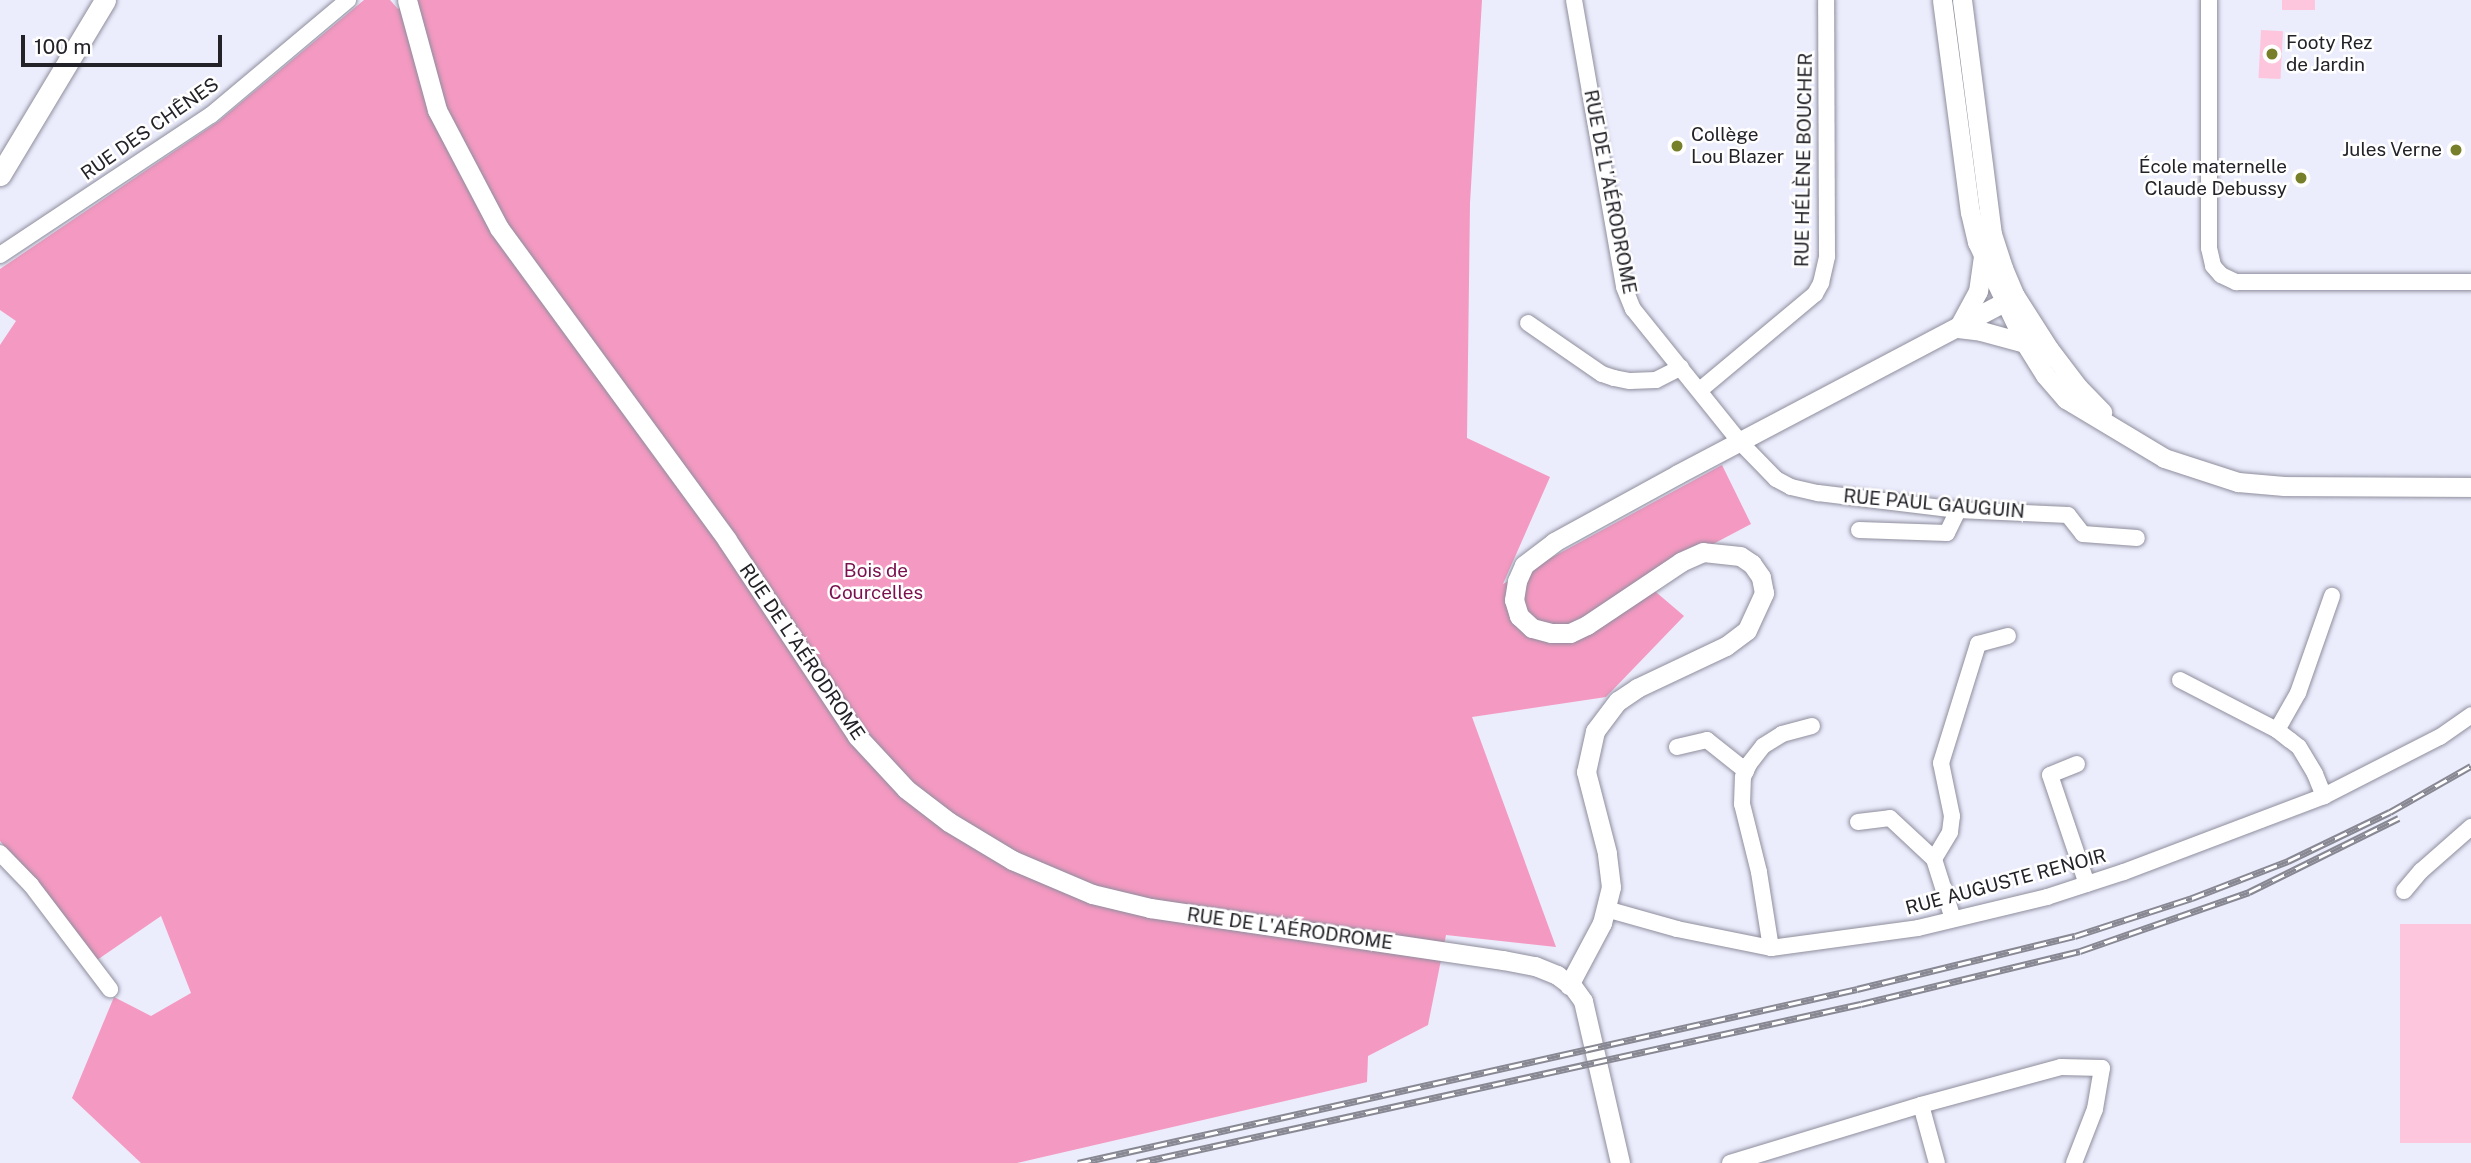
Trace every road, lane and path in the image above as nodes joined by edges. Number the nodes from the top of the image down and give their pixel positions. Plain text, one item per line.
1 (105, 0) edge
2 (348, 0) edge
3 (407, 0) edge
4 (1574, 0) edge
5 (1826, 0) edge
6 (1942, 0) edge
7 (1962, 0) edge
8 (2209, 0) edge
9 (0, 175) edge
10 (0, 255) edge
11 (1983, 255) junction
12 (2471, 282) edge
13 (2010, 300) junction
14 (1528, 323) dead end
15 (1958, 328) junction
16 (2025, 343) junction
17 (1681, 367) junction
18 (1700, 390) junction
19 (2127, 438) junction
20 (1740, 442) junction
21 (2471, 487) edge
22 (1958, 510) junction
23 (1858, 530) dead end
24 (2137, 538) dead end
25 (2332, 596) dead end
26 (2008, 636) dead end
27 (2180, 680) dead end
28 (2471, 715) edge
29 (1812, 726) dead end
30 (2277, 730) junction
31 (1677, 747) dead end
32 (2077, 764) dead end
33 (1746, 771) junction
34 (2324, 796) junction
35 (1858, 822) dead end
36 (2471, 827) edge
37 (0, 853) edge
38 (1934, 859) junction
39 (2087, 884) junction
40 (2404, 891) dead end
41 (1606, 909) junction
42 (1952, 919) junction
43 (1771, 948) junction
44 (1569, 985) junction
45 (110, 989) dead end
46 (1920, 1105) junction
47 (1620, 1163) edge
48 (1730, 1163) edge
49 (1937, 1163) edge
50 (2074, 1163) edge

1 - 9 main road
2 - 10 street, RUE DES CHÊNES
3 - 44 street, RUE DE L'AÉRODROME
4 - 17 street, RUE DE L'AÉRODROME
5 - 18 street, RUE HÉLÈNE BOUCHER
6 - 11 street
7 - 13 street
8 - 12 street
11 - 13 street
11 - 15 street
13 - 15 street
13 - 16 street
13 - 19 street
14 - 17 street
15 - 16 street
15 - 20 street
16 - 19 street
17 - 18 street, RUE DE L'AÉRODROME
18 - 20 street, RUE DE L'AÉRODROME
19 - 21 street
20 - 22 street, RUE PAUL GAUGUIN
20 - 41 street
22 - 23 street
22 - 24 street, RUE PAUL GAUGUIN
25 - 30 street
26 - 38 street
27 - 30 street
28 - 34 street, RUE AUGUSTE RENOIR
29 - 33 street
30 - 34 street
31 - 33 street
32 - 39 street
33 - 43 street
34 - 39 street, RUE AUGUSTE RENOIR
35 - 38 street
36 - 40 street
37 - 45 street
38 - 42 street
39 - 42 street, RUE AUGUSTE RENOIR
41 - 43 street, RUE AUGUSTE RENOIR
41 - 44 street
42 - 43 street, RUE AUGUSTE RENOIR
44 - 47 street
46 - 48 street
46 - 49 street
46 - 50 street

